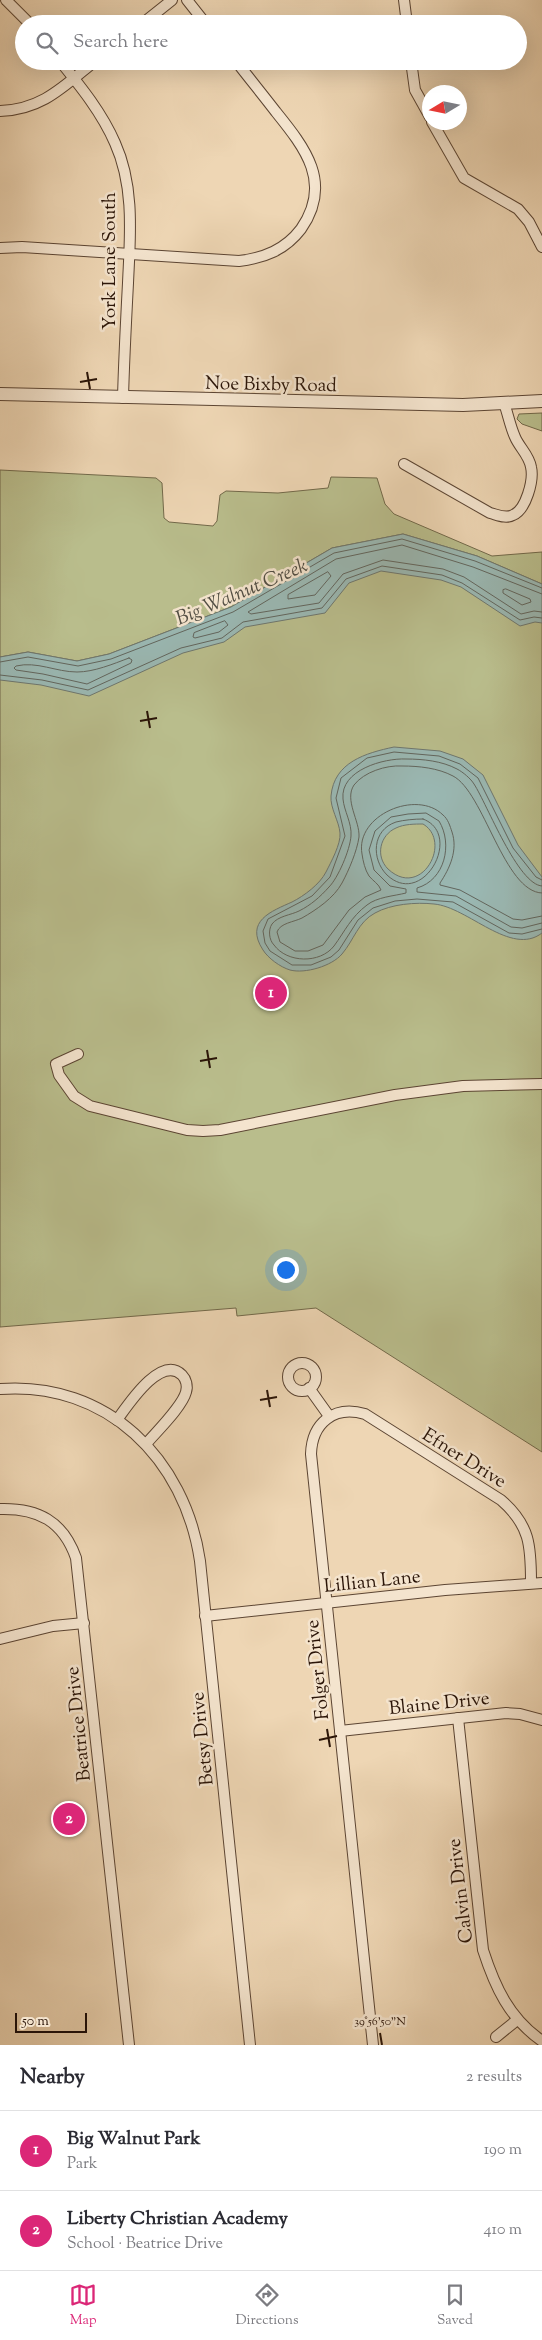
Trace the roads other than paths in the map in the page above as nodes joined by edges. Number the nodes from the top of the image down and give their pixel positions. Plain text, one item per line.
1 (6, 0) edge
2 (172, 0) edge
3 (187, 0) edge
4 (404, 0) edge
5 (21, 15) edge
6 (153, 15) edge
7 (199, 15) edge
8 (406, 15) edge
9 (67, 70) edge
10 (84, 70) edge
11 (243, 70) edge
12 (412, 70) edge
13 (74, 79) junction
14 (422, 103) edge
15 (0, 111) edge
16 (437, 130) edge
17 (542, 247) edge
18 (0, 248) edge
19 (130, 255) junction
20 (0, 394) edge
21 (123, 398) junction
22 (542, 401) edge
23 (504, 403) junction
24 (404, 464) dead end
25 (78, 1054) dead end
26 (542, 1084) edge
27 (309, 1388) dead end
28 (0, 1389) edge
29 (329, 1416) junction
30 (117, 1420) junction
31 (146, 1444) junction
32 (0, 1509) edge
33 (531, 1582) junction
34 (542, 1583) edge
35 (327, 1603) junction
36 (205, 1616) junction
37 (84, 1623) junction
38 (0, 1639) edge
39 (458, 1718) junction
40 (542, 1720) edge
41 (340, 1731) junction
42 (517, 2020) junction
43 (496, 2037) dead end
44 (542, 2041) edge
45 (129, 2045) edge
46 (250, 2045) edge
47 (373, 2045) edge

1 - 5 street
2 - 6 street
3 - 7 street
4 - 8 street
9 - 13 street, York Lane South
10 - 13 street
11 - 19 street
12 - 14 street
13 - 15 street
13 - 19 street, York Lane South
16 - 17 street
18 - 19 street
19 - 21 street, York Lane South
20 - 21 street, Noe Bixby Road
21 - 23 street, Noe Bixby Road
22 - 23 street, Noe Bixby Road
23 - 24 street
25 - 26 street
27 - 29 street
28 - 30 street, Betsy Drive
29 - 33 street, Efner Drive
29 - 35 street, Folger Drive
30 - 31 street, Betsy Drive
30 - 31 street
31 - 36 street, Betsy Drive
32 - 37 street, Beatrice Drive
33 - 34 street, Lillian Lane
33 - 35 street, Lillian Lane
35 - 36 street, Lillian Lane
35 - 41 street, Folger Drive
36 - 46 street, Betsy Drive
37 - 38 street
37 - 45 street, Beatrice Drive
39 - 40 street, Blaine Drive
39 - 41 street, Blaine Drive
39 - 42 street, Calvin Drive
41 - 47 street, Folger Drive
42 - 43 street
42 - 44 street, Calvin Drive

